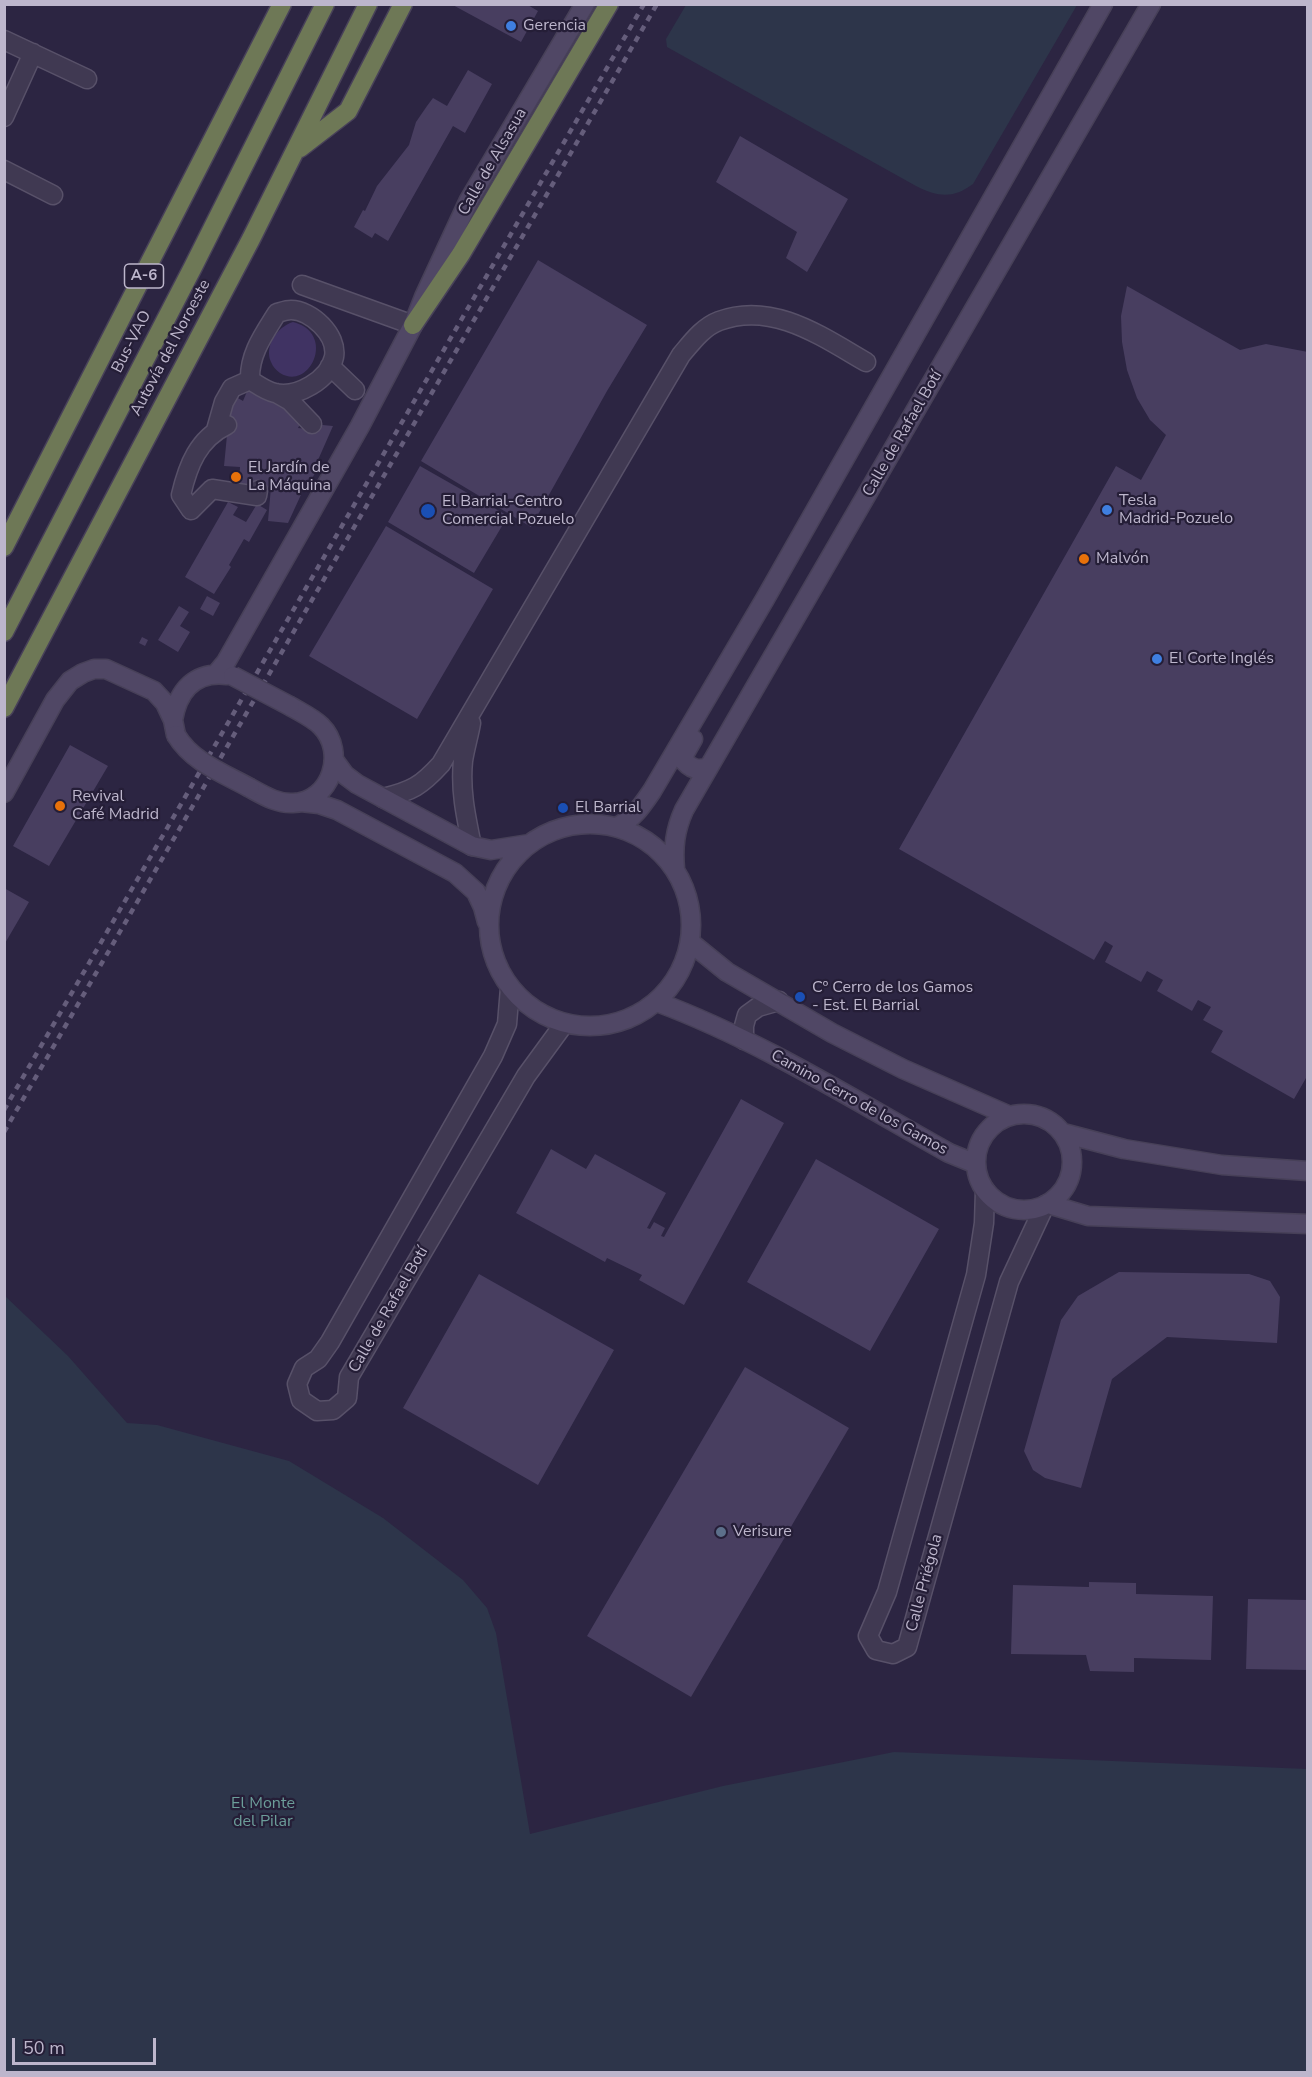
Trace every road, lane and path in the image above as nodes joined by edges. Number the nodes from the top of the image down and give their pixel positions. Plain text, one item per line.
1 (282, 4) edge
2 (325, 4) edge
3 (368, 4) edge
4 (403, 4) edge
5 (585, 4) edge
6 (609, 4) edge
7 (1103, 4) edge
8 (1151, 4) edge
9 (4, 40) edge
10 (33, 53) junction
11 (87, 79) dead end
12 (4, 117) edge
13 (296, 151) junction
14 (4, 170) edge
15 (53, 195) dead end
16 (302, 285) dead end
17 (413, 325) junction
18 (866, 362) dead end
19 (330, 366) junction
20 (250, 380) junction
21 (355, 390) dead end
22 (276, 393) junction
23 (312, 424) dead end
24 (258, 490) dead end
25 (4, 547) edge
26 (754, 618) junction
27 (4, 632) edge
28 (225, 675) junction
29 (190, 684) junction
30 (154, 691) junction
31 (4, 708) edge
32 (474, 708) junction
33 (175, 727) junction
34 (334, 760) junction
35 (708, 767) junction
36 (4, 793) edge
37 (383, 798) junction
38 (301, 802) junction
39 (617, 827) junction
40 (529, 844) junction
41 (472, 846) junction
42 (675, 869) junction
43 (489, 930) junction
44 (690, 942) junction
45 (510, 988) junction
46 (779, 1001) junction
47 (657, 1002) junction
48 (564, 1024) junction
49 (744, 1040) junction
50 (1010, 1116) junction
51 (1063, 1133) junction
52 (976, 1164) junction
53 (1308, 1171) edge
54 (985, 1190) junction
55 (1046, 1205) junction
56 (1308, 1224) edge

1 - 25 highway, A-6
2 - 27 highway, Bus-VAO
3 - 13 highway, Autovía del Noroeste
4 - 13 highway
5 - 17 street, Calle de Alsasua
6 - 17 highway
7 - 26 street
8 - 35 street, Calle de Rafael Botí
9 - 10 street
10 - 11 street
10 - 12 street
13 - 31 highway, Autovía del Noroeste
14 - 15 street
16 - 17 street
17 - 28 street, Calle de Alsasua
18 - 32 street
19 - 20 street
19 - 21 street
19 - 22 street
20 - 22 street
20 - 24 street
22 - 23 street
26 - 35 street
26 - 39 street
28 - 29 street
28 - 34 street, bridge
29 - 30 street
29 - 33 street
30 - 33 street
30 - 36 street
32 - 37 street
32 - 41 street
33 - 38 street, bridge
34 - 37 street
34 - 38 street
35 - 42 street, Calle de Rafael Botí
37 - 41 street
38 - 43 street
39 - 40 street
39 - 42 street
40 - 41 street
40 - 43 street
42 - 44 street
43 - 45 street
44 - 46 street
44 - 47 street
45 - 48 street
45 - 48 street, Calle de Rafael Botí
46 - 49 street
46 - 50 street
47 - 48 street
47 - 49 street, Camino Cerro de los Gamos
49 - 52 street, Camino Cerro de los Gamos
50 - 51 street
50 - 52 street
51 - 53 street
51 - 55 street
52 - 54 street
54 - 55 street
54 - 55 street, Calle Priégola
55 - 56 street

